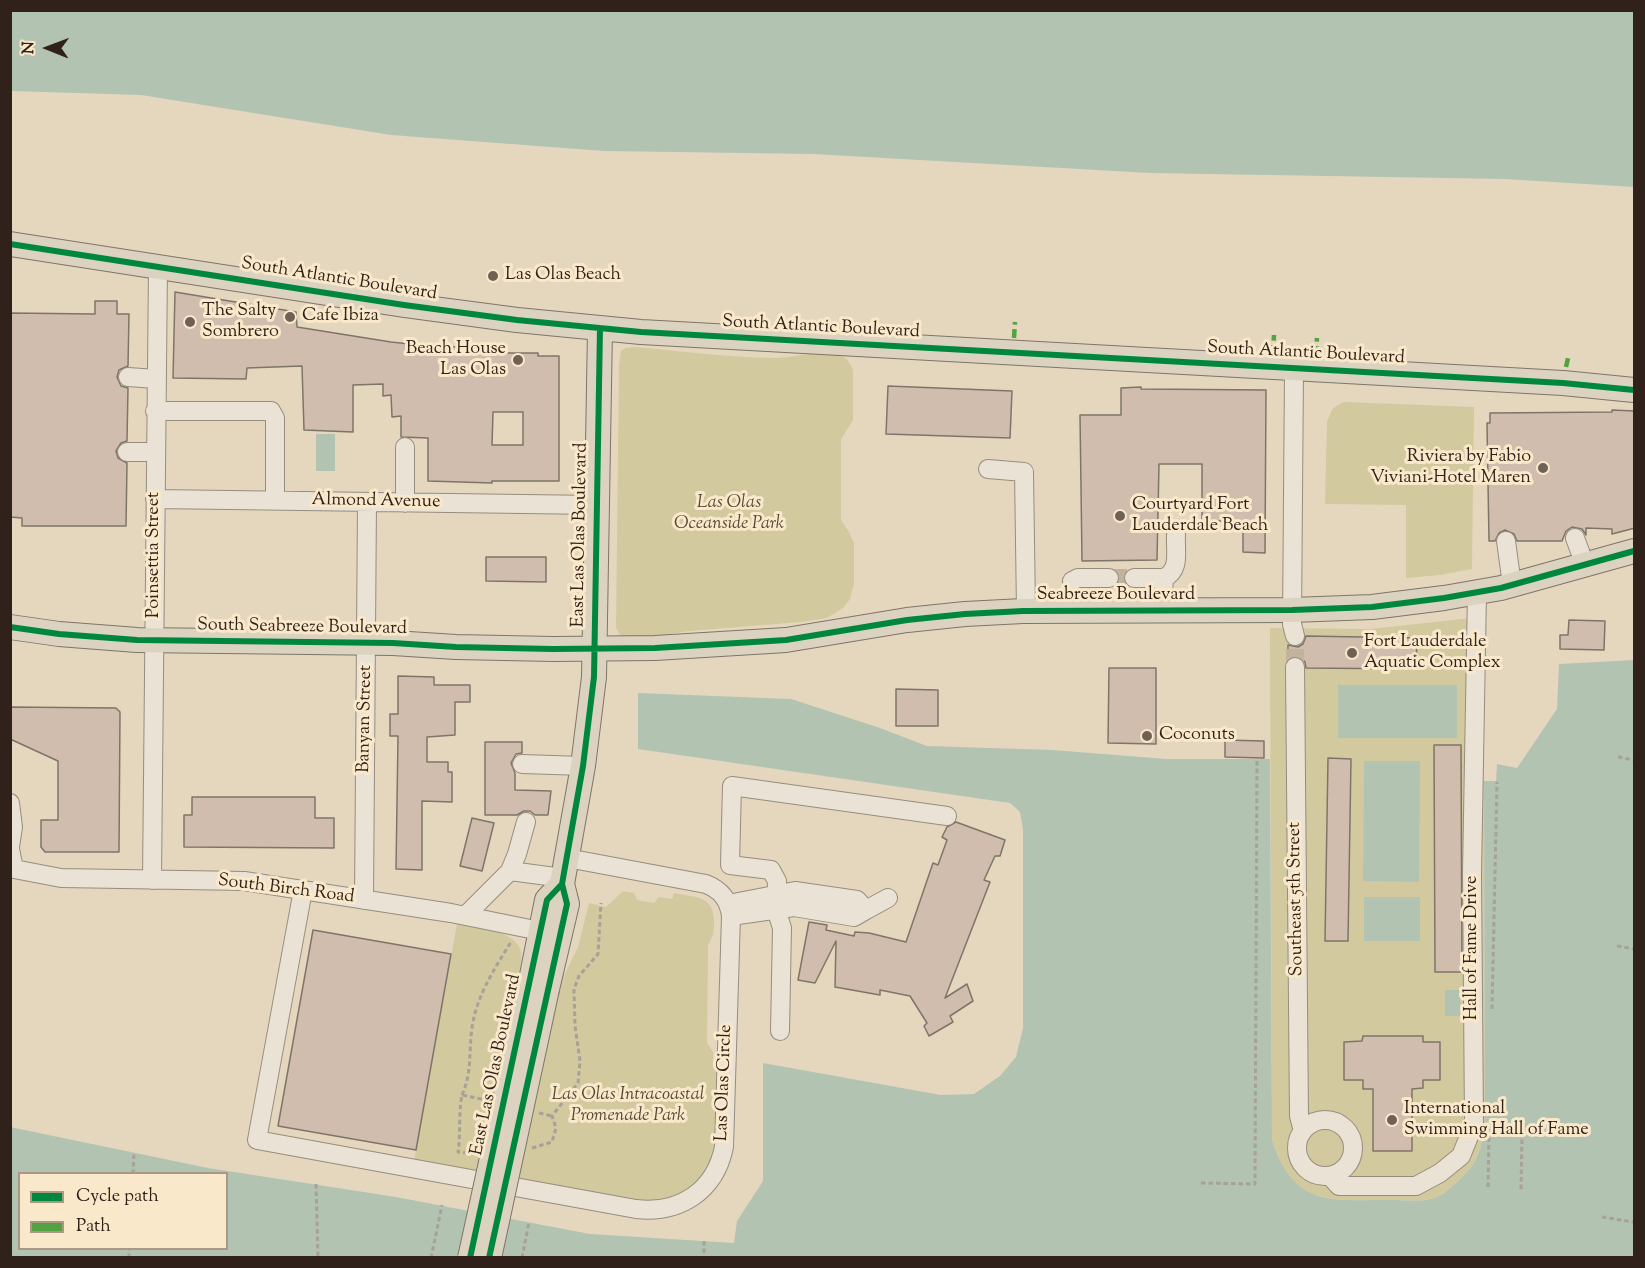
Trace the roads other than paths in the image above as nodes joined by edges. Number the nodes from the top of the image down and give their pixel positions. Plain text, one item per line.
1 (10, 244) edge
2 (158, 266) junction
3 (600, 328) junction
4 (1294, 369) junction
5 (128, 377) dead end
6 (156, 379) junction
7 (1635, 390) edge
8 (155, 411) junction
9 (405, 447) dead end
10 (127, 452) dead end
11 (155, 452) junction
12 (988, 469) dead end
13 (155, 499) junction
14 (275, 501) junction
15 (367, 502) junction
16 (405, 503) junction
17 (597, 505) junction
18 (1176, 535) dead end
19 (1575, 538) dead end
20 (1506, 541) dead end
21 (1635, 551) edge
22 (1585, 565) junction
23 (1109, 578) tunnel mouth
24 (1134, 578) tunnel mouth
25 (1164, 578) junction
26 (1072, 581) dead end
27 (1512, 585) junction
28 (1477, 592) junction
29 (1162, 610) junction
30 (1292, 610) junction
31 (1026, 611) junction
32 (10, 627) edge
33 (1295, 636) tunnel mouth
34 (153, 640) junction
35 (366, 643) junction
36 (594, 649) junction
37 (1295, 668) tunnel mouth
38 (522, 764) dead end
39 (583, 766) junction
40 (10, 803) edge
41 (947, 816) dead end
42 (526, 822) dead end
43 (10, 848) edge
44 (730, 865) junction
45 (510, 871) junction
46 (564, 873) junction
47 (152, 880) junction
48 (714, 887) junction
49 (303, 890) junction
50 (888, 898) dead end
51 (364, 900) junction
52 (777, 902) junction
53 (729, 910) junction
54 (465, 916) junction
55 (540, 931) junction
56 (538, 987) junction
57 (780, 1031) dead end
58 (1303, 1131) junction
59 (1330, 1176) junction
60 (470, 1257) edge
61 (489, 1257) edge

1 - 2 main road, South Atlantic Boulevard
2 - 3 main road, South Atlantic Boulevard
2 - 6 street, Poinsettia Street
3 - 4 main road, South Atlantic Boulevard
3 - 17 main road, East Las Olas Boulevard
4 - 7 main road, South Atlantic Boulevard
4 - 30 street
5 - 6 street
6 - 8 street, Poinsettia Street
8 - 11 street, Poinsettia Street
8 - 14 street
9 - 16 street
10 - 11 street
11 - 13 street, Poinsettia Street
12 - 31 street
13 - 14 street, Almond Avenue
13 - 34 street, Poinsettia Street
14 - 15 street, Almond Avenue
15 - 16 street, Almond Avenue
15 - 35 street, Banyan Street
16 - 17 street, Almond Avenue
17 - 36 main road, East Las Olas Boulevard
18 - 25 street
19 - 22 street
20 - 27 street
21 - 22 main road, Seabreeze Boulevard
22 - 27 main road, Seabreeze Boulevard
23 - 26 street
24 - 25 street
25 - 29 street
27 - 28 main road, Seabreeze Boulevard
28 - 30 main road, Seabreeze Boulevard
28 - 59 street, Hall of Fame Drive
29 - 30 main road, Seabreeze Boulevard
29 - 31 main road, Seabreeze Boulevard
30 - 33 street
31 - 36 main road, Seabreeze Boulevard
32 - 34 main road, South Seabreeze Boulevard
34 - 35 main road, South Seabreeze Boulevard
34 - 47 street, Poinsettia Street
35 - 36 main road, South Seabreeze Boulevard
35 - 51 street, Banyan Street
36 - 39 main road, East Las Olas Boulevard
37 - 58 street, Southeast 5th Street
38 - 39 street
39 - 46 main road, East Las Olas Boulevard
40 - 43 street, South Birch Road
41 - 44 street
42 - 45 street
43 - 47 street, South Birch Road
44 - 48 street
44 - 52 street
45 - 46 street
45 - 54 street
46 - 48 street
46 - 55 main road, East Las Olas Boulevard
46 - 56 main road, East Las Olas Boulevard
47 - 49 street, South Birch Road
48 - 53 street
49 - 51 street, South Birch Road
49 - 53 street, Las Olas Circle
50 - 52 street
51 - 54 street, South Birch Road
52 - 53 street
52 - 57 street
54 - 55 street, South Birch Road
55 - 56 main road, East Las Olas Boulevard
56 - 60 main road, East Las Olas Boulevard, bridge
56 - 61 main road, East Las Olas Boulevard, bridge
58 - 59 street, Southeast 5th Street
58 - 59 street

